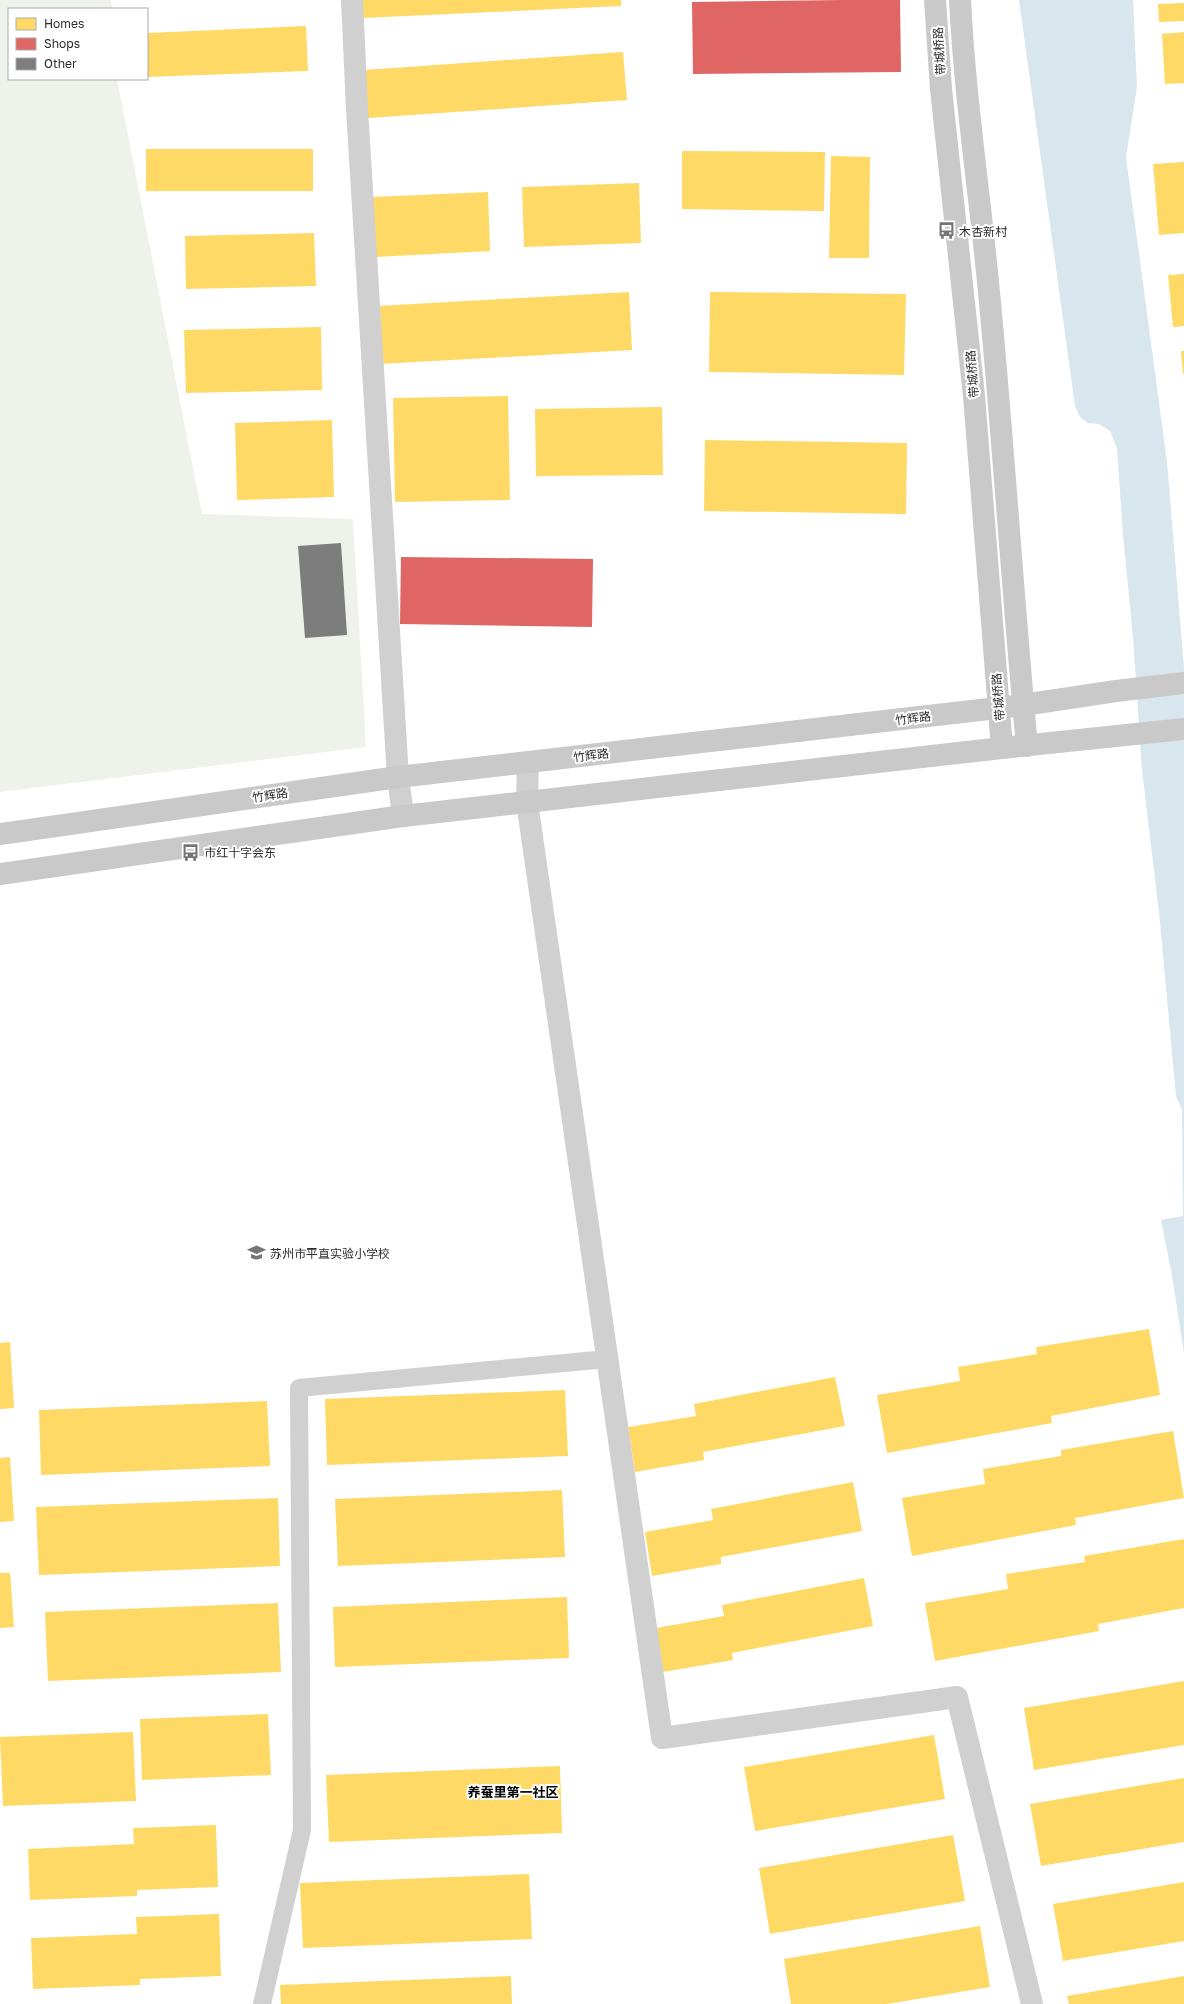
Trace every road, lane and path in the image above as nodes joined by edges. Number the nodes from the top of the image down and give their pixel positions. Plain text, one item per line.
1 (352, 0) edge
2 (936, 0) edge
3 (960, 0) edge
4 (1184, 684) edge
5 (1023, 705) junction
6 (998, 708) junction
7 (1184, 729) edge
8 (1027, 746) junction
9 (1002, 748) junction
10 (528, 762) junction
11 (398, 777) junction
12 (527, 802) junction
13 (404, 816) junction
14 (0, 834) edge
15 (0, 874) edge
16 (608, 1359) junction
17 (262, 2004) edge
18 (1032, 2004) edge

1 - 11 street
2 - 6 main road, 带城桥路
3 - 5 main road, 带城桥路
4 - 5 main road, 竹辉路
5 - 6 main road, 竹辉路
5 - 8 main road, 带城桥路
6 - 9 main road, 带城桥路
6 - 10 main road, 竹辉路
7 - 8 main road
8 - 9 main road
9 - 12 main road
10 - 11 main road, 竹辉路
10 - 12 street
11 - 13 street
11 - 14 main road, 竹辉路
12 - 13 main road
12 - 16 street
13 - 15 main road
16 - 17 lane
16 - 18 street

